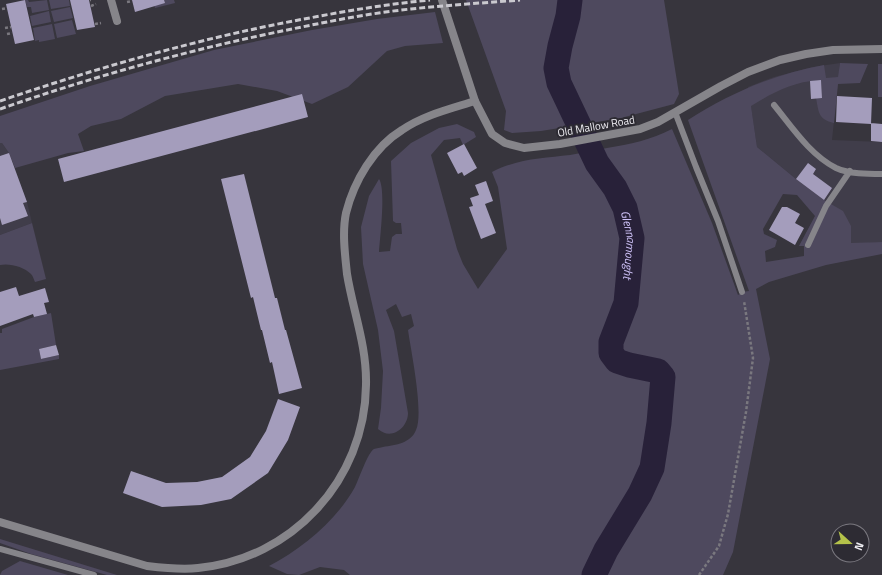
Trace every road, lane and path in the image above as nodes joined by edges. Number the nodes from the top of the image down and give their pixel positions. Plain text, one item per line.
1 (111, 0) edge
2 (442, 0) edge
3 (132, 1) dead end
4 (127, 2) dead end
5 (96, 4) dead end
6 (91, 6) dead end
7 (7, 8) dead end
8 (2, 9) dead end
9 (117, 21) dead end
10 (100, 23) dead end
11 (94, 24) dead end
12 (11, 27) dead end
13 (5, 28) dead end
14 (12, 33) dead end
15 (7, 34) dead end
16 (882, 49) edge
17 (475, 101) junction
18 (774, 104) dead end
19 (676, 112) junction
20 (850, 171) junction
21 (882, 174) edge
22 (808, 245) dead end
23 (742, 292) joint
24 (0, 522) edge
25 (0, 549) edge
26 (94, 575) edge
27 (699, 575) edge

1 - 9 street
2 - 17 street, Old Mallow Road
3 - 4 path
5 - 6 path
7 - 8 path
10 - 11 path
12 - 13 path
14 - 15 path
16 - 19 street, Old Mallow Road
17 - 19 street, Old Mallow Road
17 - 24 street
18 - 20 lane
19 - 23 lane
20 - 21 lane
20 - 22 lane
23 - 27 path
25 - 26 lane

